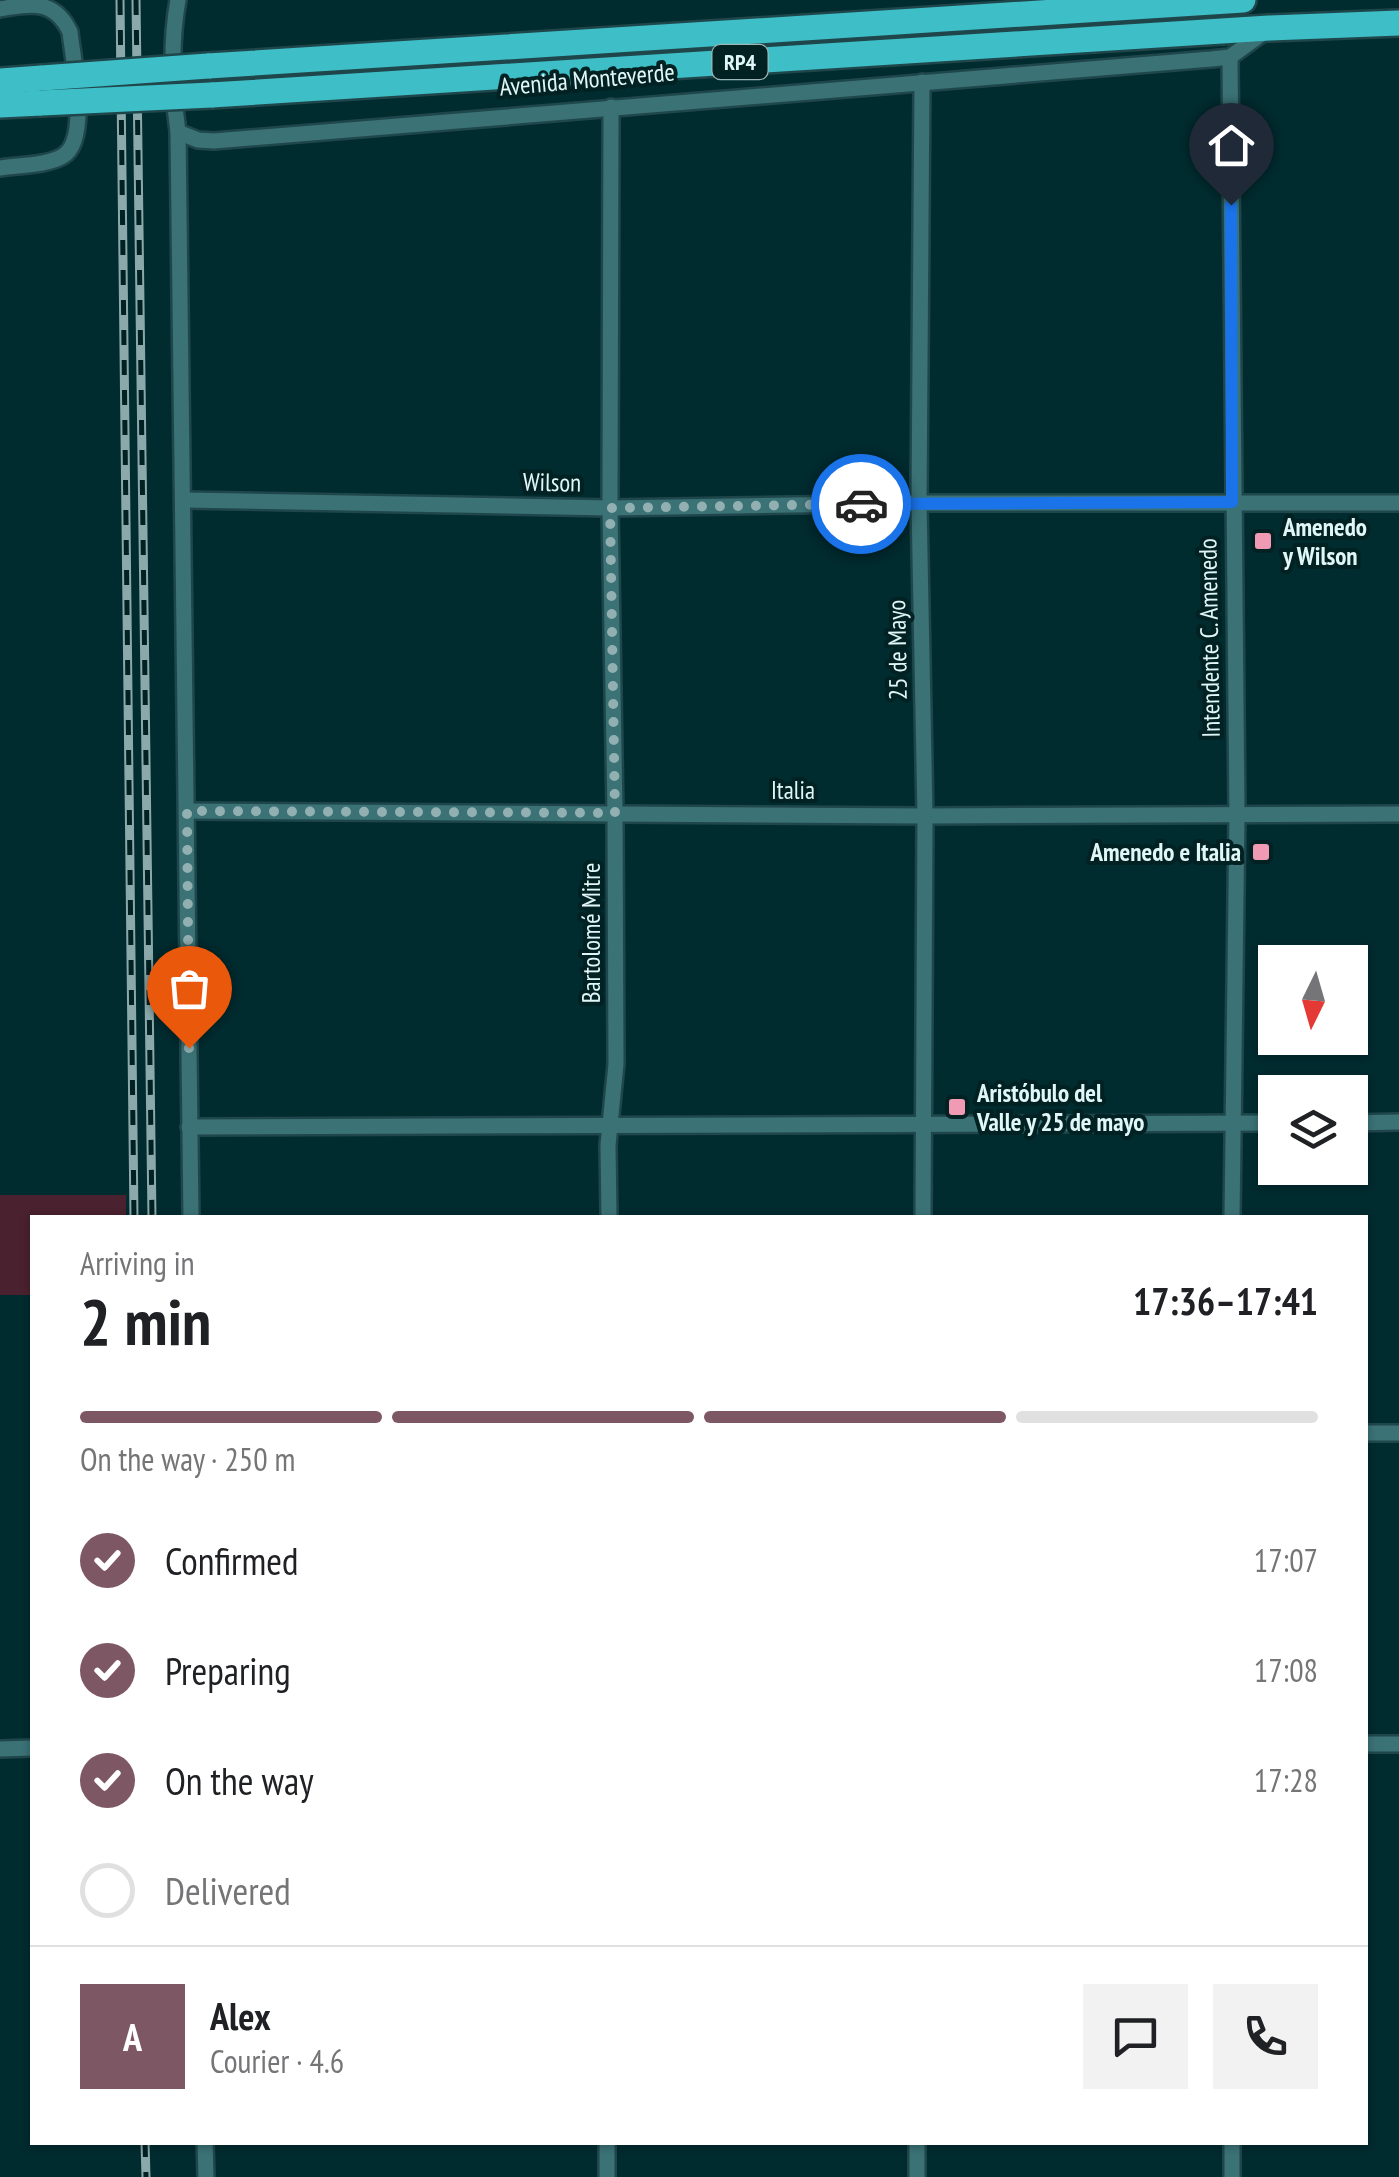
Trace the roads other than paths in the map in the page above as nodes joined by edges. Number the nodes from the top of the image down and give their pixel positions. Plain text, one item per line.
1 (178, 0) edge
2 (1243, 0) edge
3 (60, 6) edge
4 (0, 9) edge
5 (1399, 24) edge
6 (1269, 28) junction
7 (1230, 57) junction
8 (0, 81) edge
9 (922, 82) junction
10 (42, 90) junction
11 (0, 106) edge
12 (612, 107) junction
13 (178, 132) junction
14 (0, 168) edge
15 (184, 500) junction
16 (1232, 502) junction
17 (919, 503) junction
18 (1399, 503) edge
19 (610, 508) junction
20 (187, 811) junction
21 (615, 813) junction
22 (1237, 814) junction
23 (1399, 814) edge
24 (925, 816) junction
25 (1368, 1122) edge
26 (1399, 1122) edge
27 (922, 1123) junction
28 (1233, 1123) junction
29 (1258, 1123) edge
30 (610, 1124) junction
31 (189, 1127) junction
32 (191, 1215) edge
33 (609, 1215) edge
34 (922, 1215) edge
35 (1232, 1215) edge
36 (1368, 1433) edge
37 (1399, 1433) edge
38 (1368, 1744) edge
39 (1399, 1744) edge
40 (0, 1748) edge
41 (30, 1748) edge
42 (206, 2145) edge
43 (607, 2145) edge
44 (918, 2145) edge
45 (1232, 2145) edge
46 (206, 2177) edge
47 (607, 2177) edge
48 (917, 2177) edge
49 (1232, 2177) edge

1 - 13 street
2 - 10 main road, Avenida Monteverde / RP4, bridge
3 - 4 street
3 - 14 street
5 - 6 main road, Avenida Monteverde / RP4
6 - 7 street
6 - 10 main road, Avenida Monteverde / RP4, bridge
7 - 9 street, Avenida Monteverde
7 - 16 street, Intendente C. Amenedo
8 - 10 main road, Avenida Monteverde / RP4
9 - 12 street, Avenida Monteverde
9 - 17 street, 25 de Mayo
10 - 11 main road, Avenida Monteverde / RP4
12 - 13 street, Avenida Monteverde
12 - 19 street, Bartolomé Mitre
13 - 15 street
15 - 19 street, Wilson
15 - 20 street
16 - 17 street, Wilson
16 - 18 street, Wilson
16 - 22 street, Intendente C. Amenedo
17 - 19 street, Wilson
17 - 24 street, 25 de Mayo
19 - 21 street, Bartolomé Mitre
20 - 21 street, Italia
20 - 31 street
21 - 24 street, Italia
21 - 30 street, Bartolomé Mitre
22 - 23 street, Italia
22 - 24 street, Italia
22 - 28 street, Intendente C. Amenedo
24 - 27 street, 25 de Mayo
25 - 26 street
27 - 28 street
27 - 30 street
27 - 34 street, 25 de Mayo
28 - 29 street
28 - 35 street, Intendente C. Amenedo
30 - 31 street
30 - 33 street, Bartolomé Mitre
31 - 32 street
36 - 37 street
38 - 39 street
40 - 41 street
42 - 46 street
43 - 47 street
44 - 48 street
45 - 49 street

